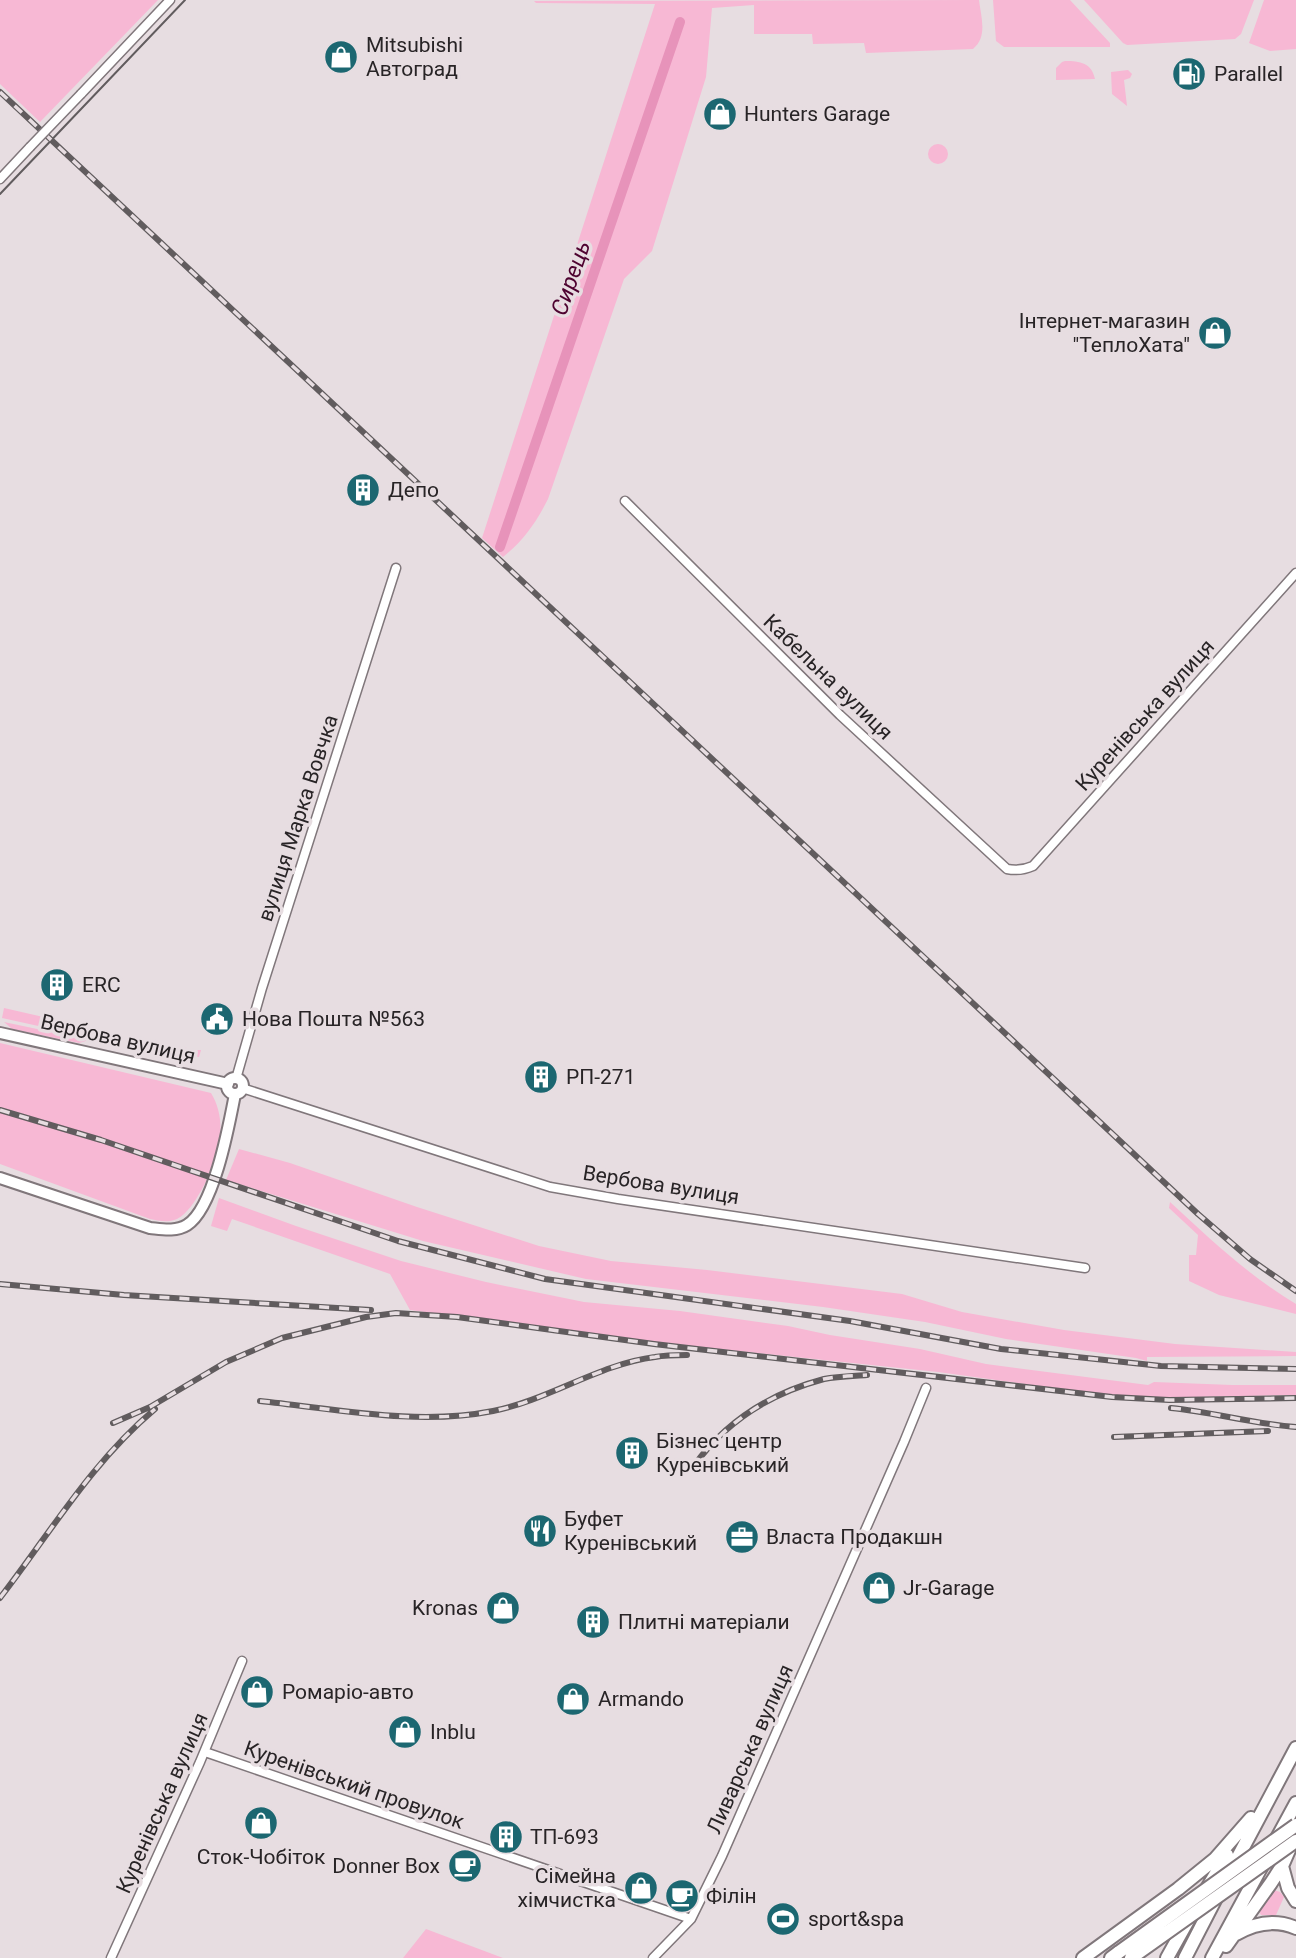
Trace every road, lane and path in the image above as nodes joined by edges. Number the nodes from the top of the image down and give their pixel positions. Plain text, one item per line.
1 (170, 0) edge
2 (0, 179) edge
3 (625, 501) dead end
4 (396, 568) dead end
5 (1296, 573) edge
6 (1014, 871) joint
7 (0, 1033) edge
8 (235, 1086) junction
9 (0, 1178) edge
10 (1085, 1268) dead end
11 (926, 1388) dead end
12 (242, 1661) dead end
13 (1296, 1748) edge
14 (205, 1752) junction
15 (1279, 1780) junction
16 (1296, 1803) edge
17 (1251, 1818) junction
18 (1296, 1825) edge
19 (1296, 1834) edge
20 (1296, 1841) edge
21 (1282, 1866) junction
22 (1296, 1901) edge
23 (691, 1919) junction
24 (1296, 1928) edge
25 (1233, 1936) junction
26 (1121, 1956) edge
27 (111, 1958) edge
28 (653, 1958) edge
29 (1083, 1958) edge
30 (1167, 1958) edge
31 (1185, 1958) edge
32 (1212, 1958) edge
33 (1218, 1958) edge

1 - 2 street, bridge
3 - 6 street, Кабельна вулиця
4 - 8 street, вулиця Марка Вовчка
5 - 6 street, Куренівська вулиця
7 - 8 main road, Вербова вулиця
8 - 9 main road
8 - 10 street, Вербова вулиця
11 - 23 street, Ливарська вулиця
12 - 14 street, Куренівська вулиця
13 - 15 main road
14 - 23 street, Куренівський провулок
14 - 27 street, Куренівська вулиця
15 - 17 main road
15 - 31 main road
16 - 32 main road
17 - 29 main road
17 - 30 main road
18 - 26 main road, bridge
19 - 21 main road
20 - 26 main road, bridge
21 - 22 main road
21 - 25 main road
23 - 28 street, Ливарська вулиця
24 - 25 main road
25 - 33 main road

